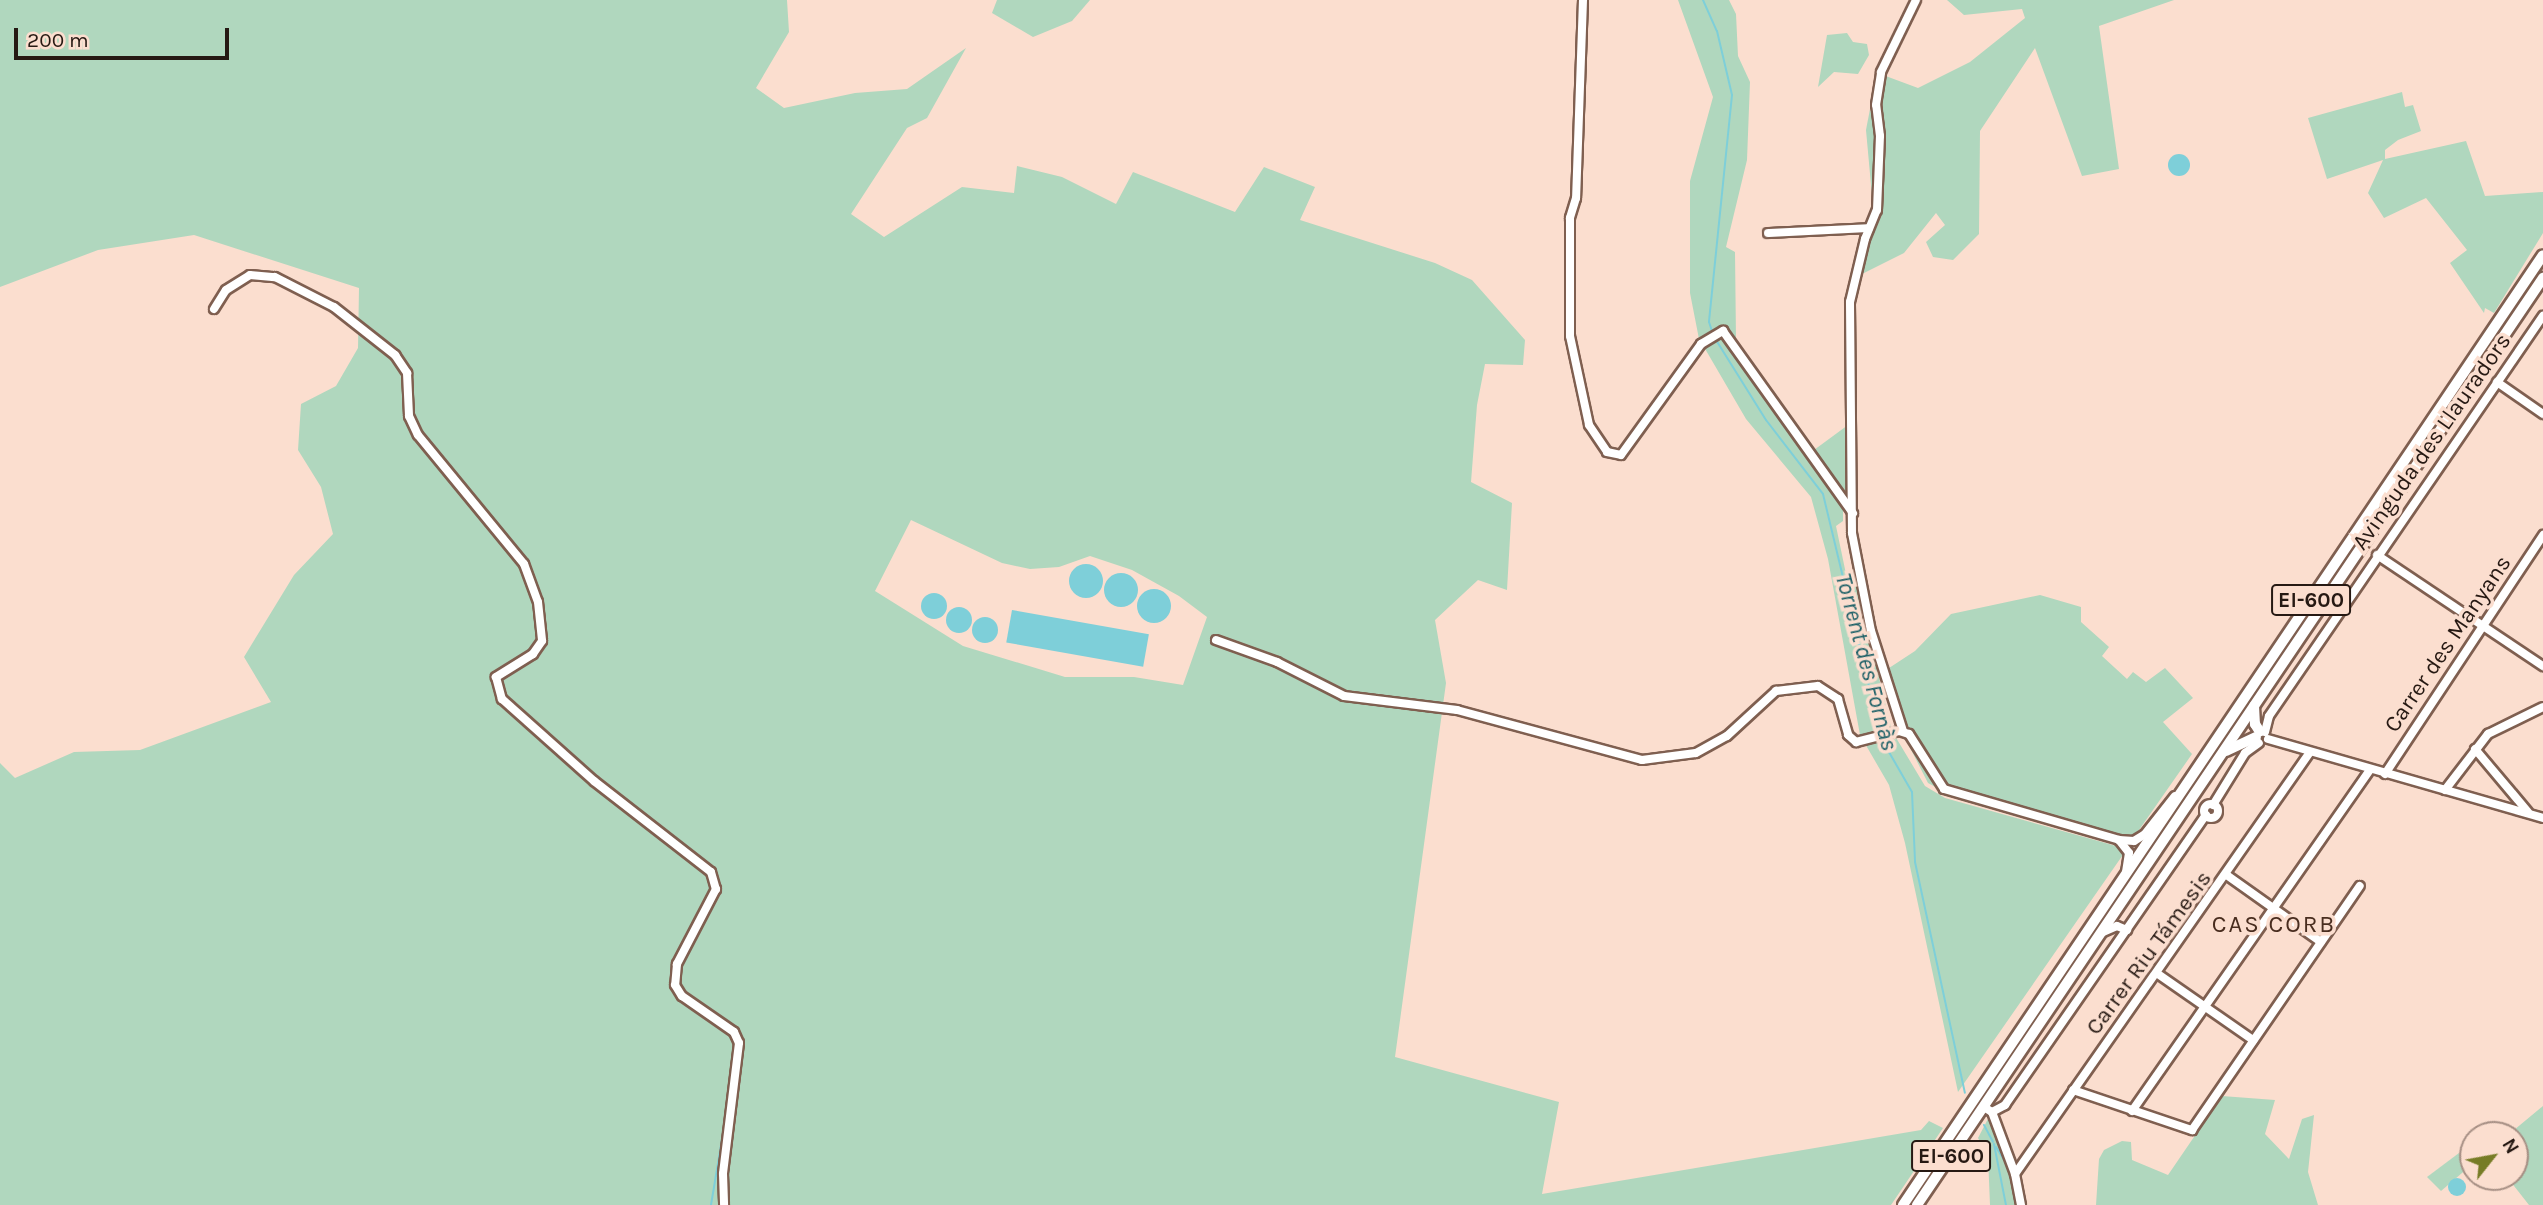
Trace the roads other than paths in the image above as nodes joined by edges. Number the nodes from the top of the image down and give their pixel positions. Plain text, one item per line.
1 (1583, 0) edge
2 (1916, 0) edge
3 (1869, 228) junction
4 (1768, 233) dead end
5 (2543, 255) edge
6 (2543, 278) edge
7 (214, 309) dead end
8 (2543, 316) edge
9 (2497, 383) junction
10 (2469, 387) junction
11 (2484, 396) junction
12 (2543, 414) edge
13 (1853, 513) junction
14 (2543, 535) edge
15 (2377, 555) junction
16 (2483, 625) junction
17 (1216, 640) dead end
18 (2543, 666) edge
19 (2254, 706) junction
20 (2543, 707) edge
21 (1903, 731) junction
22 (2262, 736) junction
23 (2475, 749) junction
24 (2310, 752) junction
25 (2222, 753) junction
26 (2370, 770) junction
27 (2385, 774) junction
28 (2184, 788) junction
29 (2445, 790) junction
30 (2530, 814) junction
31 (2543, 818) edge
32 (2119, 839) junction
33 (2124, 876) junction
34 (2228, 876) junction
35 (2360, 886) dead end
36 (2274, 908) junction
37 (2127, 930) junction
38 (2101, 933) junction
39 (2320, 942) junction
40 (2158, 974) junction
41 (2206, 1007) junction
42 (2253, 1040) junction
43 (2073, 1090) junction
44 (1988, 1109) junction
45 (2132, 1111) junction
46 (2015, 1174) junction
47 (724, 1205) edge
48 (1903, 1205) edge
49 (1917, 1205) edge
50 (2021, 1205) edge

1 - 13 street
2 - 3 street
3 - 4 street
3 - 13 street
5 - 28 main road, EI-600
6 - 10 main road, EI-600
7 - 47 street
8 - 9 street, Avinguda des Llauradors
9 - 11 street, Avinguda des Llauradors
9 - 12 street
10 - 11 street
10 - 19 main road, EI-600
11 - 15 street, Avinguda des Llauradors
13 - 21 street
14 - 16 street, Carrer des Manyans
15 - 16 street
15 - 22 street, Avinguda des Llauradors
16 - 18 street
16 - 27 street, Carrer des Manyans
17 - 21 street
19 - 22 main road
19 - 25 main road, EI-600
20 - 23 street
21 - 32 street
22 - 24 street
22 - 25 main road
22 - 37 street, Avinguda des Llauradors
23 - 29 street
23 - 30 street
24 - 26 street
24 - 34 street, Carrer Riu Támesis
25 - 38 main road, EI-600
26 - 27 street
26 - 36 street
27 - 29 street
28 - 32 street
28 - 33 main road, EI-600
29 - 30 street
30 - 31 street
32 - 33 street
33 - 48 main road, EI-600
34 - 36 street
34 - 40 street, Carrer Riu Támesis
35 - 39 street
36 - 39 street
36 - 41 street
37 - 38 street
37 - 44 street, Avinguda des Llauradors
38 - 44 main road, EI-600
39 - 42 street
40 - 41 street
40 - 43 street, Carrer Riu Támesis
41 - 42 street
41 - 45 street
42 - 45 street
43 - 45 street
43 - 46 street, Carrer Riu Támesis
44 - 46 street
44 - 49 main road, EI-600
46 - 50 street

